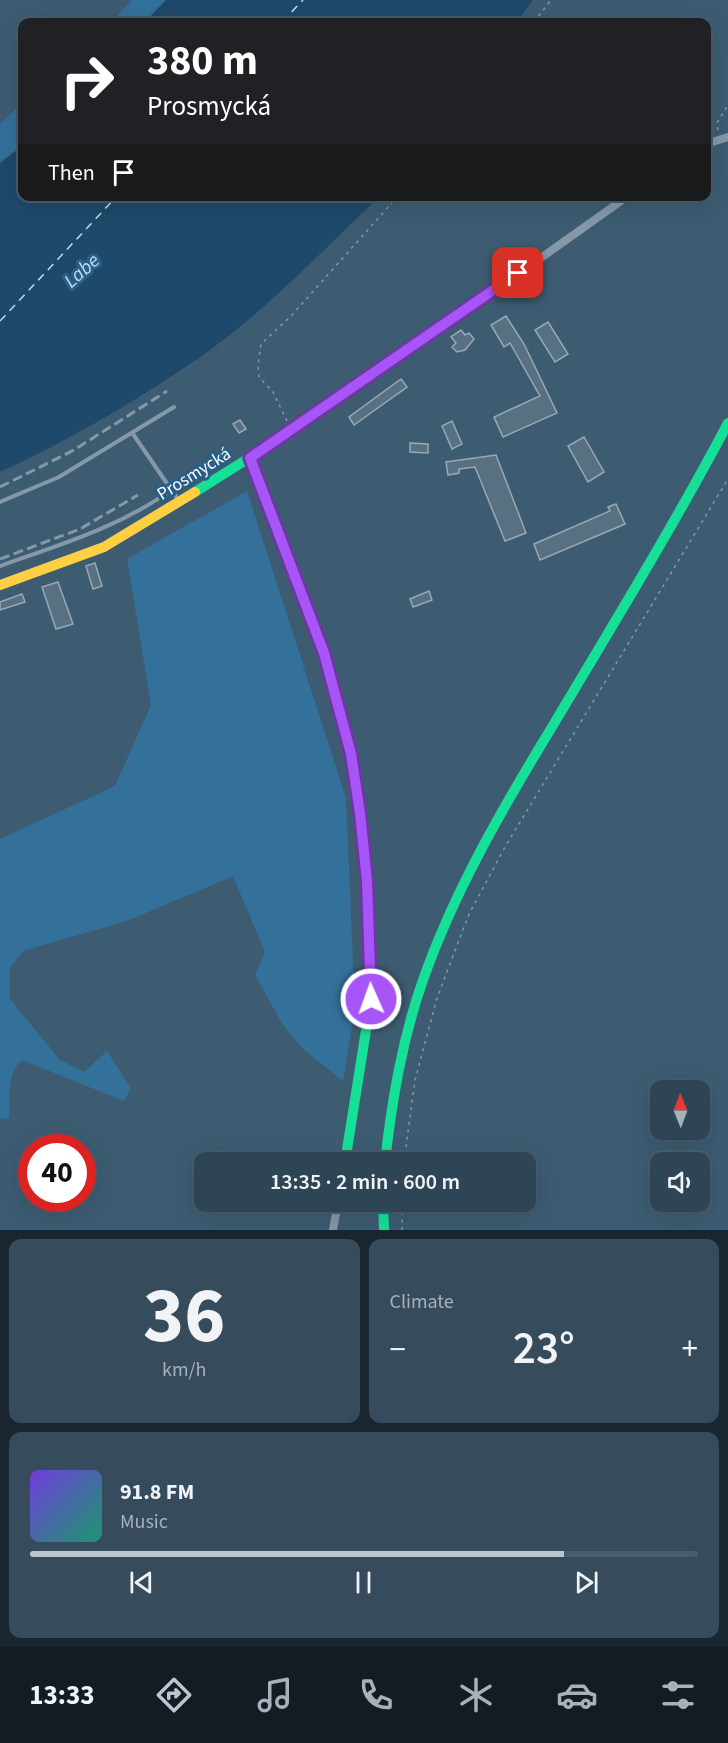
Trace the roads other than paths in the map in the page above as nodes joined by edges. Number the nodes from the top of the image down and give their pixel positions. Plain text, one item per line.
1 (728, 136) edge
2 (711, 142) edge
3 (621, 201) edge
4 (538, 260) joint
5 (174, 406) dead end
6 (728, 423) edge
7 (133, 434) junction
8 (250, 458) junction
9 (171, 490) junction
10 (0, 502) edge
11 (180, 502) junction
12 (0, 566) edge
13 (0, 585) edge
14 (347, 1152) edge
15 (386, 1152) edge
16 (336, 1212) edge
17 (383, 1212) edge
18 (333, 1230) edge
19 (384, 1230) edge

1 - 2 street
3 - 4 street
4 - 8 street, Prosmycká
5 - 7 lane
6 - 15 street
7 - 9 lane
7 - 10 lane
8 - 11 street, Prosmycká
8 - 14 street
9 - 11 lane
9 - 12 lane
11 - 13 street, Prosmycká
16 - 18 street
17 - 19 street

